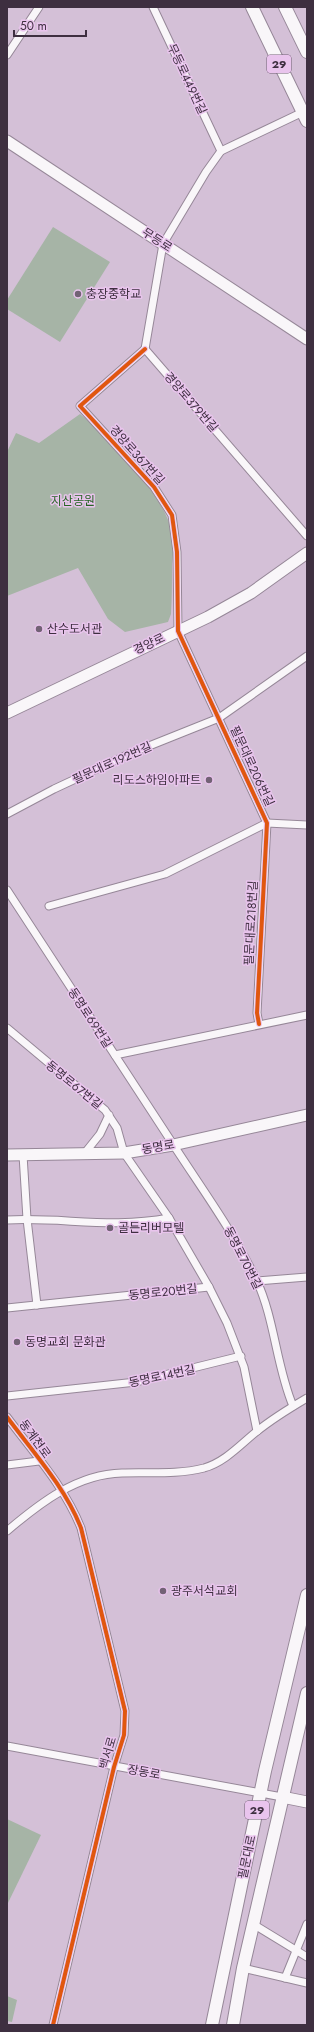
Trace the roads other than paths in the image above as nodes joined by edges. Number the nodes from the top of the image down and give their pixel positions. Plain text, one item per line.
1 (39, 7) edge
2 (153, 7) edge
3 (252, 7) edge
4 (285, 7) edge
5 (307, 52) edge
6 (7, 55) edge
7 (305, 116) edge
8 (7, 142) edge
9 (221, 151) junction
10 (163, 244) junction
11 (307, 339) edge
12 (145, 349) junction
13 (307, 536) edge
14 (307, 553) edge
15 (178, 631) junction
16 (307, 656) edge
17 (7, 713) edge
18 (219, 718) junction
19 (7, 814) edge
20 (267, 823) junction
21 (307, 825) edge
22 (7, 890) edge
23 (49, 906) dead end
24 (307, 1015) edge
25 (259, 1024) junction
26 (7, 1028) edge
27 (115, 1055) junction
28 (109, 1115) junction
29 (307, 1115) edge
30 (173, 1145) junction
31 (124, 1153) junction
32 (84, 1154) junction
33 (7, 1155) edge
34 (23, 1155) junction
35 (168, 1218) junction
36 (27, 1219) junction
37 (7, 1220) edge
38 (307, 1277) edge
39 (257, 1281) junction
40 (209, 1287) junction
41 (37, 1305) junction
42 (7, 1308) edge
43 (241, 1356) junction
44 (7, 1396) edge
45 (307, 1398) edge
46 (293, 1406) junction
47 (7, 1417) edge
48 (257, 1431) junction
49 (39, 1461) junction
50 (7, 1466) edge
51 (61, 1491) junction
52 (7, 1531) edge
53 (307, 1595) edge
54 (307, 1692) edge
55 (7, 1746) edge
56 (114, 1767) junction
57 (261, 1793) junction
58 (282, 1797) junction
59 (307, 1802) edge
60 (254, 1924) junction
61 (307, 1924) edge
62 (296, 1952) junction
63 (307, 1957) edge
64 (243, 1968) junction
65 (285, 1978) junction
66 (307, 1983) edge
67 (53, 2025) edge
68 (212, 2025) edge
69 (233, 2025) edge

1 - 6 street
2 - 9 street, 무등로449번길
3 - 7 main road, 29
4 - 5 main road, 29
7 - 9 street
8 - 10 street, 무등로
9 - 10 street
10 - 11 street, 무등로
10 - 12 street
12 - 13 street, 경양로379번길
12 - 15 street, 경양로367번길
14 - 15 street, 경양로
15 - 17 street, 경양로
15 - 18 street
16 - 18 street, 필문대로192번길
18 - 19 street, 필문대로192번길
18 - 20 street, 필문대로206번길
20 - 21 street, 필문대로206번길
20 - 23 street, 필문대로206번길
20 - 25 street, 필문대로218번길
22 - 27 street, 동명로69번길
24 - 25 street
25 - 27 street
26 - 28 street, 동명로67번길
27 - 30 street, 동명로69번길
28 - 31 street, 동명로67번길
28 - 32 street
29 - 30 street, 동명로
30 - 31 street, 동명로
30 - 39 street, 동명로70번길
31 - 32 street, 동명로
31 - 35 street, 동명로67번길
32 - 34 street, 동명로
33 - 34 street, 동명로
34 - 36 street
35 - 36 street
35 - 40 street, 동명로20번길
36 - 37 street
36 - 41 street
38 - 39 street
39 - 46 street, 동명로70번길
40 - 41 street, 동명로20번길
40 - 43 street
41 - 42 street, 동명로20번길
43 - 44 street, 동명로14번길
43 - 48 street
45 - 46 street
46 - 48 street
47 - 49 street, 동계천로
48 - 51 street
49 - 50 street, 동계천로
49 - 51 street, 동계천로
51 - 52 street
51 - 56 street, 백서로
53 - 57 main road, 필문대로 / 29
54 - 58 main road, 필문대로 / 29
55 - 56 street, 장동로
56 - 57 street, 장동로
56 - 67 street, 백서로
57 - 58 street, 장동로
57 - 68 main road, 필문대로 / 29
58 - 59 street
58 - 60 main road, 필문대로 / 29
60 - 62 street
60 - 64 main road, 필문대로 / 29
61 - 62 street
62 - 63 street
62 - 65 street
64 - 65 street
64 - 69 main road, 필문대로 / 29
65 - 66 street

